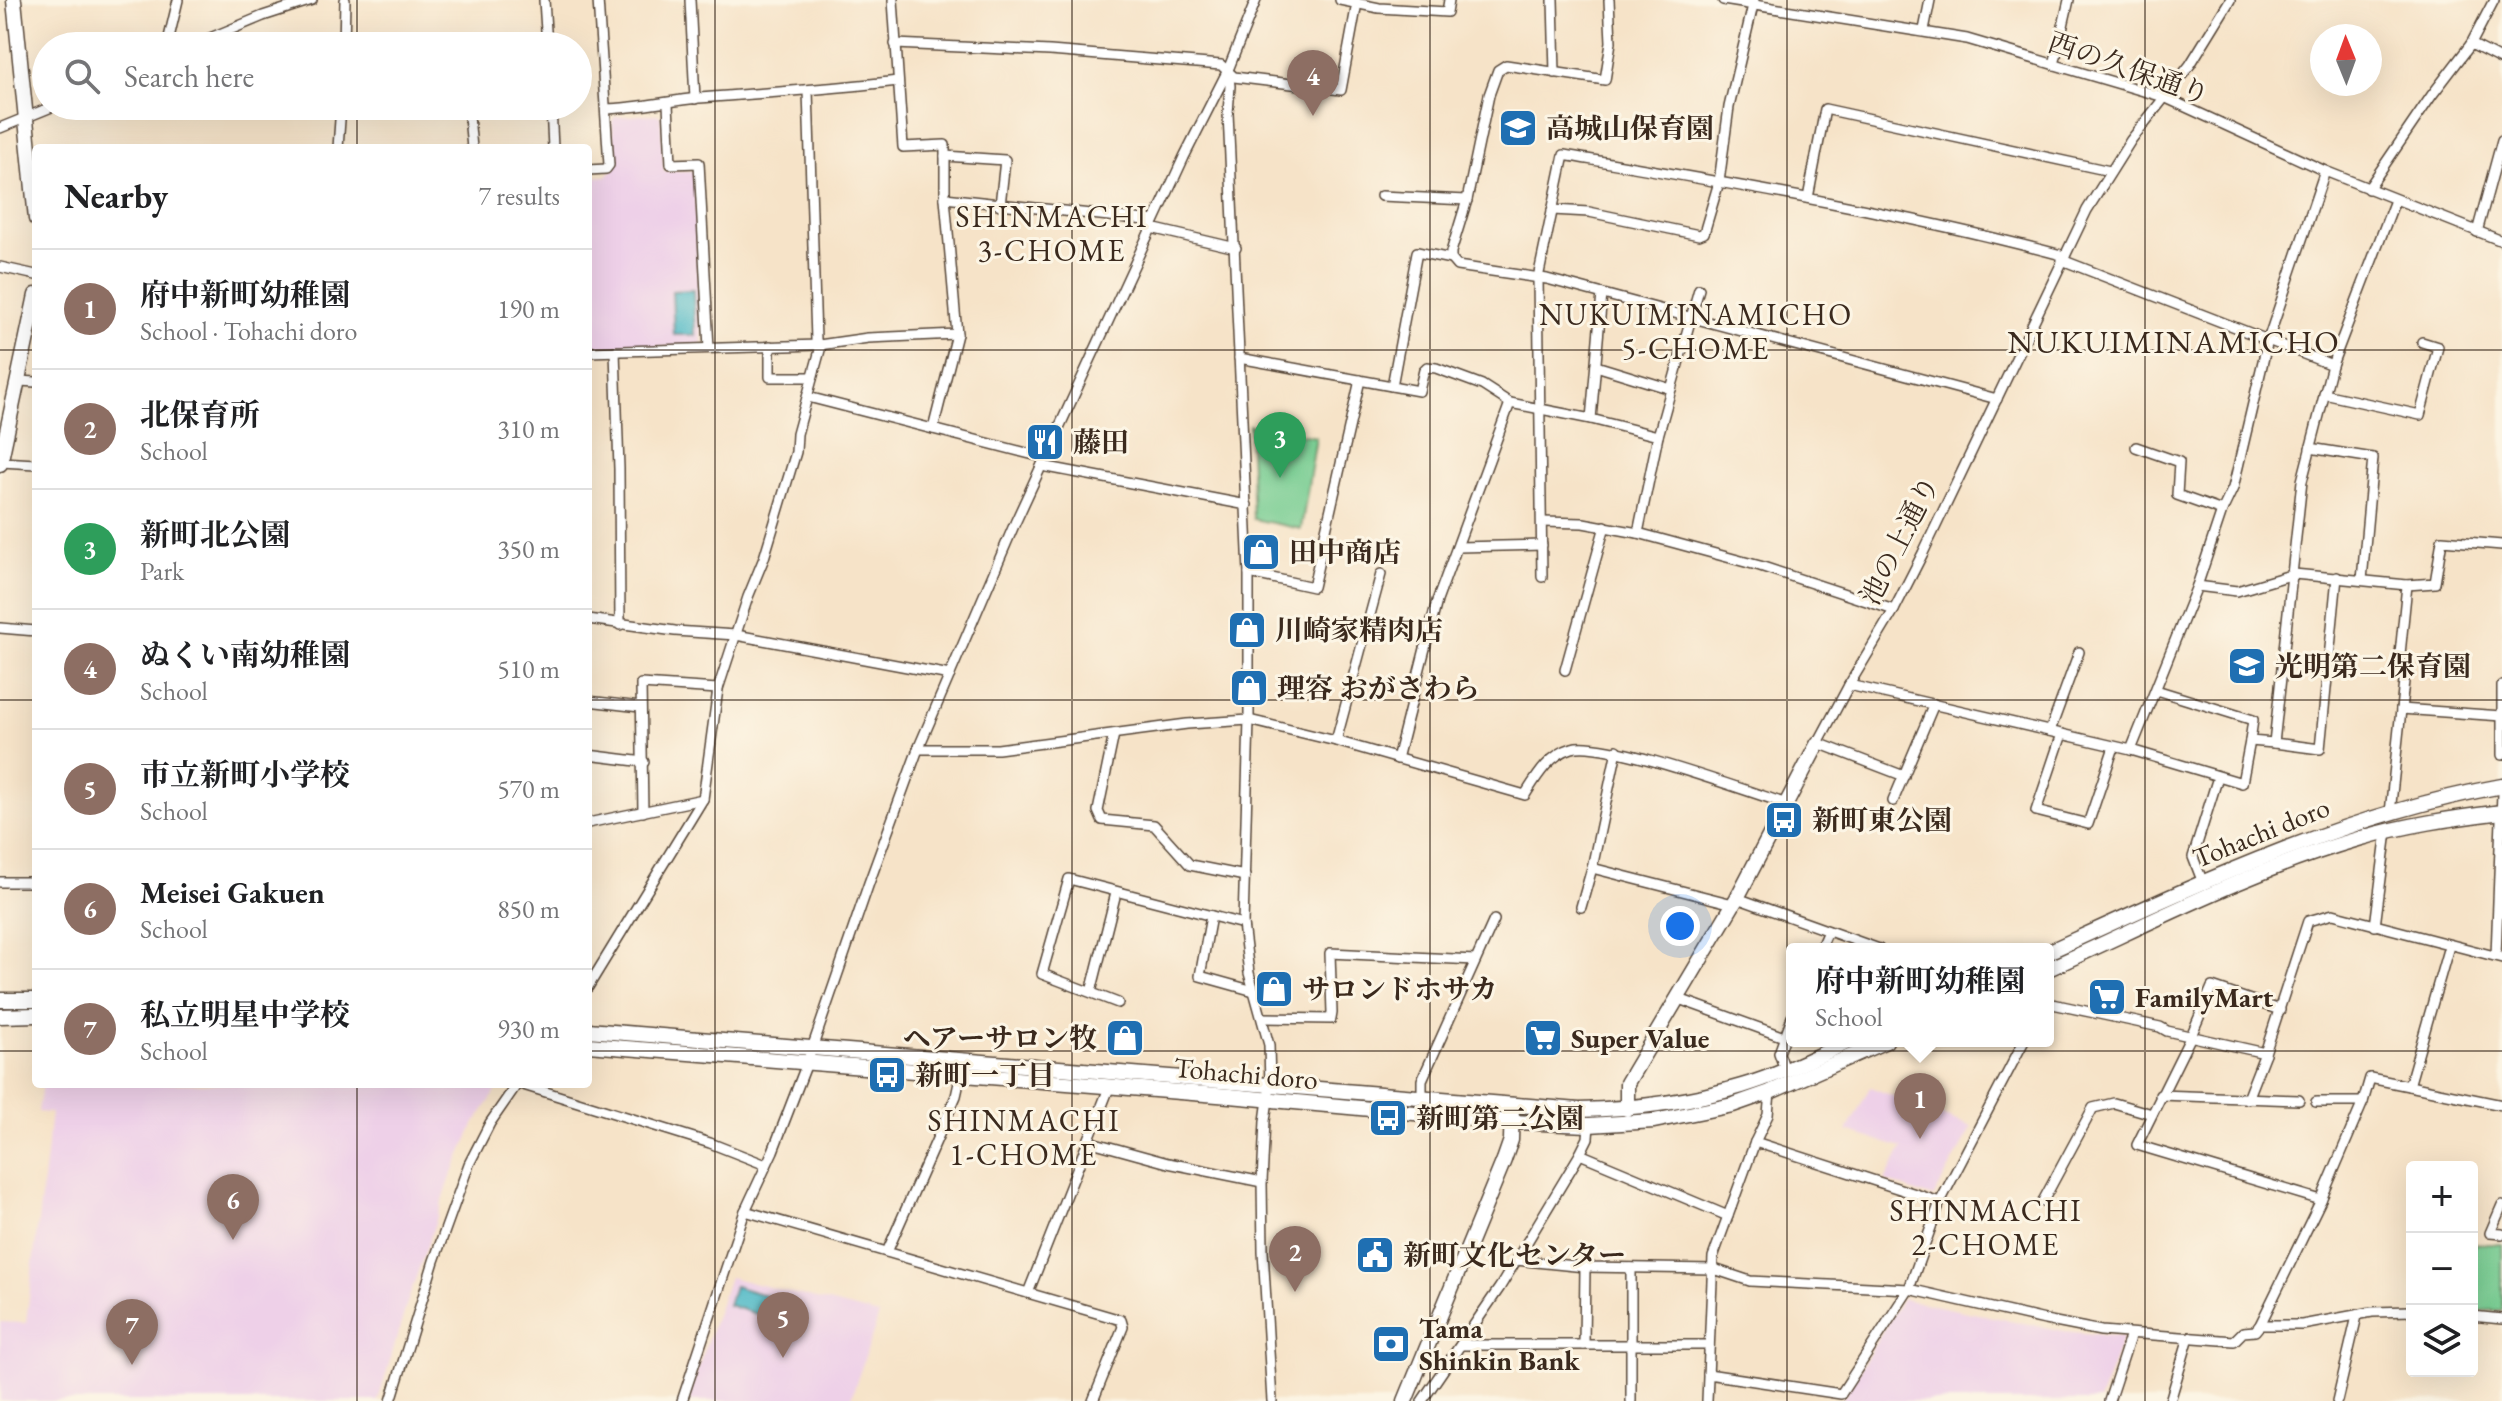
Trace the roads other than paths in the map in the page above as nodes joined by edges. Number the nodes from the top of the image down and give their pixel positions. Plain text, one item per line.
1 (14, 0) edge
2 (178, 0) edge
3 (312, 0) edge
4 (345, 0) edge
5 (544, 0) edge
6 (598, 0) edge
7 (690, 0) edge
8 (893, 0) edge
9 (1256, 0) edge
10 (1340, 0) edge
11 (1449, 0) edge
12 (1553, 0) edge
13 (1609, 0) edge
14 (1723, 0) edge
15 (1930, 0) edge
16 (2069, 0) edge
17 (2230, 0) edge
18 (2494, 0) edge
19 (297, 2) edge
20 (1357, 3) junction
21 (1754, 3) edge
22 (1924, 30) junction
23 (170, 32) edge
24 (225, 32) edge
25 (344, 32) edge
26 (546, 32) edge
27 (895, 44) junction
28 (2471, 44) junction
29 (2502, 60) edge
30 (2054, 65) junction
31 (1228, 70) junction
32 (1555, 73) junction
33 (898, 81) junction
34 (808, 91) junction
35 (2164, 97) junction
36 (695, 99) junction
37 (668, 104) junction
38 (606, 109) junction
39 (32, 116) edge
40 (27, 118) junction
41 (340, 120) edge
42 (469, 120) edge
43 (552, 120) edge
44 (0, 128) edge
45 (2502, 140) edge
46 (338, 144) edge
47 (472, 144) edge
48 (553, 144) edge
49 (945, 156) junction
50 (592, 170) edge
51 (2110, 171) junction
52 (2325, 171) junction
53 (32, 174) edge
54 (1719, 182) junction
55 (2368, 189) junction
56 (1381, 196) dead end
57 (945, 198) junction
58 (1808, 198) junction
59 (1467, 200) junction
60 (2395, 200) junction
61 (1000, 205) junction
62 (1552, 210) junction
63 (1153, 225) junction
64 (2477, 232) junction
65 (2502, 241) edge
66 (1236, 248) junction
67 (2064, 258) junction
68 (1451, 259) junction
69 (0, 267) edge
70 (32, 274) edge
71 (1538, 278) junction
72 (1699, 289) dead end
73 (1602, 294) junction
74 (32, 315) edge
75 (1692, 318) junction
76 (957, 334) junction
77 (2268, 340) junction
78 (2422, 342) dead end
79 (819, 345) junction
80 (770, 346) junction
81 (709, 348) junction
82 (615, 351) junction
83 (592, 352) edge
84 (1239, 358) junction
85 (2332, 365) junction
86 (1596, 366) junction
87 (812, 377) junction
88 (1360, 380) junction
89 (19, 381) junction
90 (32, 382) edge
91 (1392, 386) junction
92 (1671, 389) junction
93 (2324, 394) junction
94 (808, 397) junction
95 (1997, 399) junction
96 (1510, 403) junction
97 (1541, 409) junction
98 (1591, 419) junction
99 (933, 429) junction
100 (1658, 436) junction
101 (2136, 447) dead end
102 (2310, 448) junction
103 (1044, 462) junction
104 (0, 463) edge
105 (32, 464) edge
106 (1247, 505) junction
107 (2222, 511) junction
108 (1542, 522) junction
109 (1605, 526) junction
110 (1638, 533) junction
111 (1542, 545) junction
112 (2502, 545) edge
113 (1458, 547) junction
114 (1249, 573) junction
115 (1381, 574) dead end
116 (2294, 574) junction
117 (1542, 577) dead end
118 (2337, 577) junction
119 (2362, 580) junction
120 (2407, 585) junction
121 (2197, 586) junction
122 (1894, 610) junction
123 (592, 620) edge
124 (620, 625) junction
125 (0, 628) edge
126 (32, 631) edge
127 (736, 635) junction
128 (2079, 652) dead end
129 (1565, 670) dead end
130 (950, 675) junction
131 (1849, 685) junction
132 (2502, 686) edge
133 (718, 689) junction
134 (2156, 690) junction
135 (592, 701) edge
136 (1934, 704) junction
137 (640, 707) junction
138 (2401, 709) junction
139 (2502, 716) edge
140 (1249, 720) junction
141 (2050, 731) junction
142 (1114, 734) junction
143 (2062, 734) junction
144 (1336, 741) junction
145 (2250, 741) junction
146 (1818, 743) junction
147 (2274, 743) junction
148 (2114, 747) junction
149 (918, 749) junction
150 (1617, 750) junction
151 (2131, 750) junction
152 (2502, 755) edge
153 (592, 756) edge
154 (1397, 759) junction
155 (644, 762) junction
156 (1904, 776) junction
157 (2218, 777) junction
158 (2502, 786) edge
159 (2502, 793) edge
160 (703, 799) junction
161 (1893, 801) dead end
162 (1787, 804) junction
163 (643, 812) junction
164 (2502, 812) edge
165 (2390, 813) junction
166 (592, 822) edge
167 (2387, 831) junction
168 (1592, 868) junction
169 (1245, 876) junction
170 (0, 882) edge
171 (32, 882) edge
172 (2203, 883) junction
173 (1116, 893) junction
174 (1735, 901) junction
175 (1581, 907) dead end
176 (1211, 916) junction
177 (1494, 920) dead end
178 (1243, 924) junction
179 (2375, 926) junction
180 (1828, 931) junction
181 (1823, 943) edge
182 (1862, 943) edge
183 (2449, 946) junction
184 (2054, 949) edge
185 (2499, 957) edge
186 (1475, 960) junction
187 (2054, 966) edge
188 (592, 980) edge
189 (1254, 991) junction
190 (1091, 992) junction
191 (1679, 999) junction
192 (0, 1000) edge
193 (32, 1000) edge
194 (1118, 1003) dead end
195 (2054, 1004) edge
196 (2280, 1010) junction
197 (32, 1015) edge
198 (0, 1016) edge
199 (1263, 1018) junction
200 (592, 1030) edge
201 (1786, 1032) edge
202 (2191, 1036) junction
203 (1784, 1037) junction
204 (592, 1045) edge
205 (1837, 1047) edge
206 (1872, 1047) edge
207 (2021, 1047) edge
208 (2265, 1053) junction
209 (810, 1056) junction
210 (1785, 1070) junction
211 (961, 1074) junction
212 (2409, 1086) junction
213 (516, 1088) edge
214 (532, 1088) edge
215 (1109, 1088) junction
216 (1269, 1092) junction
217 (1770, 1092) junction
218 (2160, 1095) junction
219 (1422, 1099) junction
220 (2247, 1099) junction
221 (2299, 1100) dead end
222 (2316, 1102) dead end
223 (2363, 1102) junction
224 (1512, 1105) junction
225 (2502, 1105) edge
226 (1627, 1109) junction
227 (2152, 1114) junction
228 (1512, 1122) junction
229 (1589, 1125) junction
230 (1088, 1141) junction
231 (1755, 1142) junction
232 (1580, 1154) junction
233 (766, 1165) junction
234 (1262, 1182) junction
235 (2321, 1200) junction
236 (2043, 1201) dead end
237 (1940, 1202) junction
238 (2502, 1205) edge
239 (745, 1211) junction
240 (1728, 1216) junction
241 (2502, 1234) edge
242 (887, 1252) junction
243 (1516, 1260) junction
244 (1585, 1267) junction
245 (1631, 1268) junction
246 (1714, 1269) junction
247 (1909, 1289) junction
248 (1028, 1293) junction
249 (2406, 1311) edge
250 (2357, 1316) junction
251 (2478, 1317) edge
252 (2502, 1319) edge
253 (2260, 1325) junction
254 (2131, 1334) junction
255 (2189, 1337) junction
256 (1461, 1345) junction
257 (1584, 1345) junction
258 (1632, 1345) junction
259 (1709, 1345) junction
260 (1708, 1374) junction
261 (391, 1401) edge
262 (682, 1401) edge
263 (1093, 1401) edge
264 (1272, 1401) edge
265 (1405, 1401) edge
266 (1422, 1401) edge
267 (1631, 1401) edge
268 (1707, 1401) edge
269 (2109, 1401) edge
270 (2170, 1401) edge
271 (2337, 1401) edge

1 - 40 main road
2 - 23 street
3 - 19 street
4 - 25 street
5 - 26 street
6 - 38 street
7 - 36 street
8 - 27 street
9 - 31 street
10 - 20 street
11 - 20 street
12 - 32 street
13 - 32 street
14 - 21 street, 西の久保通り
15 - 22 street
16 - 30 street
17 - 35 street, 池の上通り
18 - 28 street
19 - 24 street
20 - 31 street
21 - 22 street, 西の久保通り
21 - 54 street
22 - 30 street, 西の久保通り
27 - 31 street
27 - 33 street
28 - 29 street
28 - 55 street
30 - 35 street, 西の久保通り
31 - 63 street
31 - 66 street
32 - 59 street
33 - 34 street
33 - 49 street
34 - 36 street
34 - 79 street
35 - 51 street, 池の上通り
35 - 52 street, 西の久保通り
36 - 37 street
37 - 38 street
37 - 81 street
38 - 50 street
39 - 40 street
40 - 44 street
40 - 53 main road
41 - 46 street
42 - 47 street
43 - 48 street
45 - 64 street
49 - 57 street
49 - 61 street
51 - 58 street
51 - 67 street, 池の上通り
52 - 55 street, 西の久保通り
52 - 77 street
54 - 58 street
54 - 62 street
54 - 62 street
55 - 60 street, 西の久保通り
56 - 59 street
57 - 61 street
57 - 76 street
58 - 67 street
59 - 68 street
60 - 64 street, 西の久保通り
60 - 85 street
61 - 63 street
62 - 71 street
63 - 66 street
63 - 103 street
64 - 65 street, 西の久保通り
66 - 84 street
67 - 77 street
67 - 95 street, 池の上通り
68 - 71 street
68 - 91 street
69 - 70 street
71 - 73 street
71 - 97 street
72 - 75 street
73 - 75 street
73 - 86 street
74 - 89 main road
75 - 92 street
75 - 95 street
76 - 79 street
76 - 99 street
77 - 85 street
77 - 107 street
78 - 93 street
79 - 80 street
79 - 87 street
80 - 81 street
80 - 87 street
81 - 82 street
82 - 83 street
82 - 124 street
84 - 88 street
84 - 106 street
85 - 93 street
86 - 92 street
86 - 98 street
87 - 94 street
88 - 91 street
88 - 114 street
89 - 90 street
89 - 104 main road
91 - 96 street
92 - 100 street
93 - 102 street
94 - 99 street
94 - 127 street
95 - 122 street, 池の上通り
96 - 97 street
96 - 113 street
97 - 98 street
97 - 108 street
98 - 100 street
99 - 103 street
100 - 110 street
101 - 107 street
102 - 116 street
102 - 119 street
103 - 106 street
103 - 130 street
104 - 105 street
106 - 114 street
107 - 121 street
108 - 109 street
108 - 111 street
109 - 110 street
109 - 129 street
110 - 122 street
111 - 113 street
111 - 117 street
112 - 120 street
113 - 154 street
114 - 140 street
115 - 144 street
116 - 118 street
116 - 121 street
116 - 147 street
118 - 119 street
118 - 147 street
119 - 120 street
120 - 138 street
121 - 134 street
122 - 131 street, 池の上通り
123 - 124 street
124 - 127 street
125 - 126 street
127 - 130 street
127 - 133 street
128 - 141 street
130 - 149 street
131 - 136 street
131 - 146 street, 池の上通り
132 - 139 street
133 - 137 street
133 - 160 street
134 - 145 street
134 - 151 street
135 - 137 street
136 - 141 street
136 - 156 street
137 - 155 street
138 - 139 street
138 - 165 street
139 - 152 street
140 - 142 street
140 - 144 street
140 - 169 street
141 - 143 street
142 - 149 street
142 - 169 street
143 - 148 street
143 - 148 street
144 - 154 street
145 - 147 street
145 - 157 street
146 - 156 street
146 - 162 main road, 池の上通り
148 - 151 street
149 - 209 street
150 - 154 street
150 - 162 street
150 - 168 street
151 - 157 street
153 - 155 street
155 - 163 street
156 - 161 street
157 - 172 street
158 - 165 main road, Tohachi doro
159 - 164 street
160 - 163 street
160 - 188 street
162 - 174 main road, 池の上通り
163 - 166 street
164 - 167 main road, Tohachi doro
164 - 185 street
165 - 172 main road, Tohachi doro
167 - 179 street
167 - 187 main road, Tohachi doro
168 - 174 street
168 - 175 street
169 - 178 street
170 - 171 street
172 - 184 main road, Tohachi doro
173 - 176 street
173 - 190 street
173 - 190 street
174 - 180 street
174 - 191 main road, 池の上通り
176 - 178 street
176 - 189 street
177 - 186 street
178 - 189 street
179 - 183 street
179 - 196 street
180 - 181 street
180 - 182 street
183 - 185 street
183 - 212 street
186 - 199 street
186 - 219 street
189 - 199 street
190 - 194 street
191 - 203 street
191 - 226 main road, 池の上通り
192 - 193 main road
195 - 202 street
196 - 202 street
196 - 208 street
197 - 198 main road
199 - 216 street
200 - 209 main road, Tohachi doro
201 - 203 street
202 - 208 street
202 - 218 street
203 - 210 street
204 - 209 main road, Tohachi doro
205 - 210 main road, Tohachi doro
206 - 217 main road, Tohachi doro
207 - 237 street
208 - 220 street
209 - 211 main road, Tohachi doro
209 - 216 main road, Tohachi doro
209 - 233 street
210 - 226 main road, Tohachi doro
211 - 215 main road, Tohachi doro
211 - 242 street
212 - 223 street
212 - 225 street
213 - 261 street
214 - 233 street
215 - 216 main road, Tohachi doro
215 - 230 street
216 - 219 main road, Tohachi doro
216 - 228 main road, Tohachi doro
216 - 234 street
217 - 229 main road, Tohachi doro
217 - 231 street
218 - 220 street
218 - 227 street
219 - 224 main road, Tohachi doro
220 - 221 street
222 - 223 street
223 - 235 street
224 - 226 main road, Tohachi doro
224 - 228 main road
227 - 235 street
227 - 236 street
228 - 229 main road, Tohachi doro
228 - 265 main road
229 - 232 street
230 - 234 street
230 - 248 street
231 - 237 street
231 - 240 street
232 - 240 street
232 - 243 street
233 - 239 street
234 - 264 street
235 - 253 street
237 - 247 street
238 - 241 street
239 - 242 street
239 - 262 street
240 - 246 street
242 - 248 street
243 - 244 street
243 - 256 street
244 - 245 street
244 - 257 street
245 - 246 street
245 - 258 street
246 - 247 street
246 - 259 street
247 - 254 street
247 - 260 street
248 - 263 street
249 - 250 street
250 - 253 street
250 - 271 street
251 - 252 street
253 - 255 street
254 - 255 street
254 - 269 street
255 - 270 street
256 - 257 street
256 - 266 street
257 - 258 street
258 - 259 street
258 - 267 street
259 - 260 street
260 - 268 street

